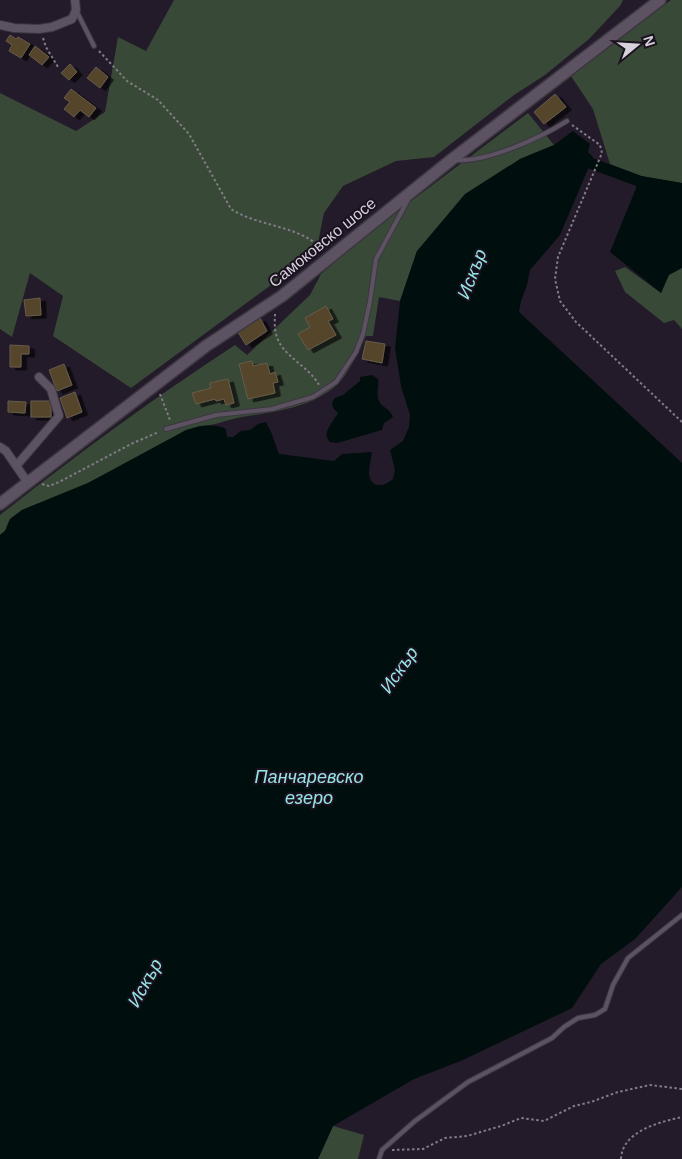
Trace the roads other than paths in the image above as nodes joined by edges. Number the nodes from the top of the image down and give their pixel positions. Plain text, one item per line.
1 (75, 0) edge
2 (660, 0) edge
3 (76, 10) junction
4 (0, 25) edge
5 (94, 46) road end
6 (567, 121) road end
7 (451, 160) junction
8 (414, 190) junction
9 (39, 377) dead end
10 (166, 429) road end
11 (0, 447) edge
12 (17, 466) junction
13 (32, 480) junction
14 (0, 504) edge
15 (682, 915) edge
16 (379, 1159) edge

1 - 3 street
2 - 7 main road, Самоковско шосе
3 - 4 street
3 - 5 lane
6 - 7 lane
7 - 8 main road, Самоковско шосе
8 - 10 lane
8 - 13 main road, Самоковско шосе
9 - 12 street
11 - 12 street
12 - 13 street
13 - 14 main road, Самоковско шосе
15 - 16 lane

